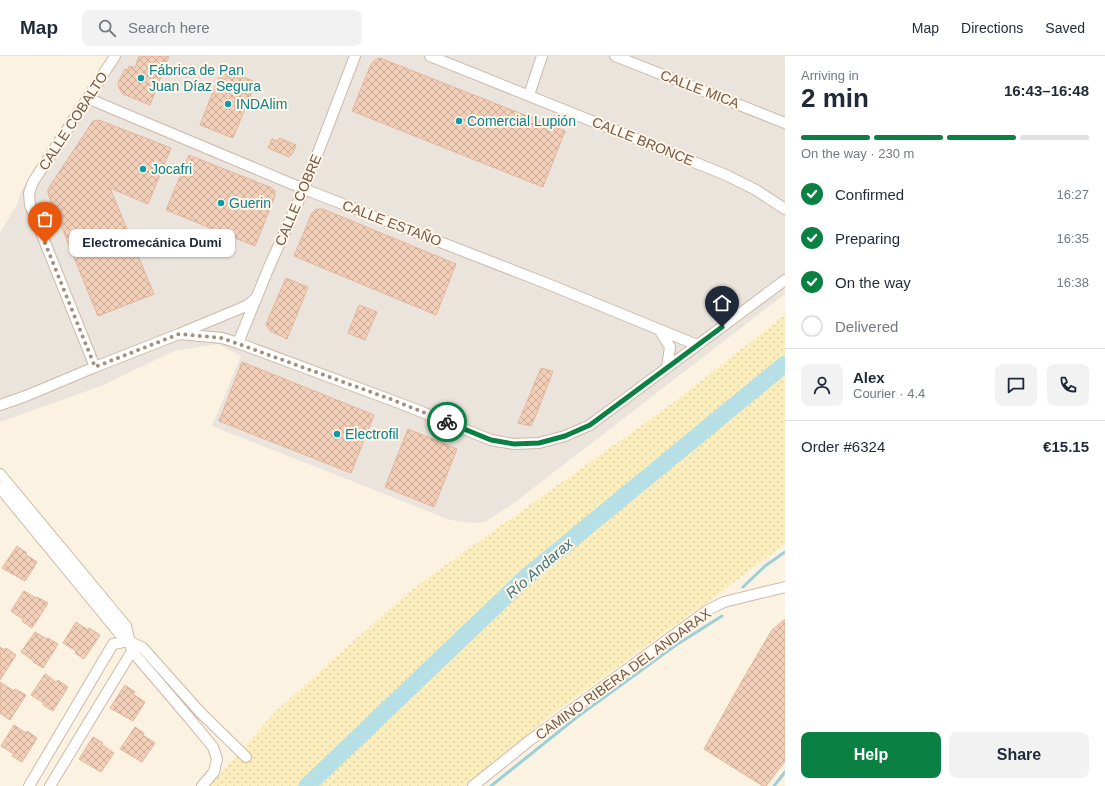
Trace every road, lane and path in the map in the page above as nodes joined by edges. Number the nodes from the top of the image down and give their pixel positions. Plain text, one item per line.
1 (115, 56) edge
2 (355, 56) edge
3 (430, 56) edge
4 (542, 56) edge
5 (615, 56) edge
6 (529, 95) junction
7 (87, 98) junction
8 (785, 122) edge
9 (304, 189) junction
10 (785, 209) edge
11 (785, 280) edge
12 (258, 296) junction
13 (660, 331) junction
14 (179, 334) junction
15 (238, 343) junction
16 (697, 345) junction
17 (95, 367) junction
18 (667, 367) junction
19 (2, 405) edge
20 (1, 477) edge
21 (2, 493) edge
22 (785, 587) edge
23 (129, 641) junction
24 (132, 651) junction
25 (246, 757) dead end
26 (29, 786) edge
27 (50, 786) edge
28 (202, 786) edge
29 (473, 786) edge

1 - 7 street, CALLE COBALTO
2 - 9 street, CALLE COBRE
3 - 6 street, CALLE BRONCE
4 - 6 street
5 - 8 street, CALLE MICA
6 - 10 street, CALLE BRONCE
7 - 9 street, CALLE ESTAÑO
7 - 17 street, CALLE COBALTO
9 - 12 street, CALLE COBRE
9 - 13 street, CALLE ESTAÑO
11 - 16 street
12 - 14 street
12 - 15 street, CALLE COBRE
13 - 16 street, CALLE ESTAÑO
13 - 18 street
14 - 15 street
14 - 17 street
15 - 18 street
16 - 18 street
17 - 19 street
20 - 23 street
21 - 23 street
22 - 29 street, CAMINO RIBERA DEL ANDARAX
23 - 24 street
23 - 25 street
23 - 26 street
24 - 27 street
24 - 28 street

